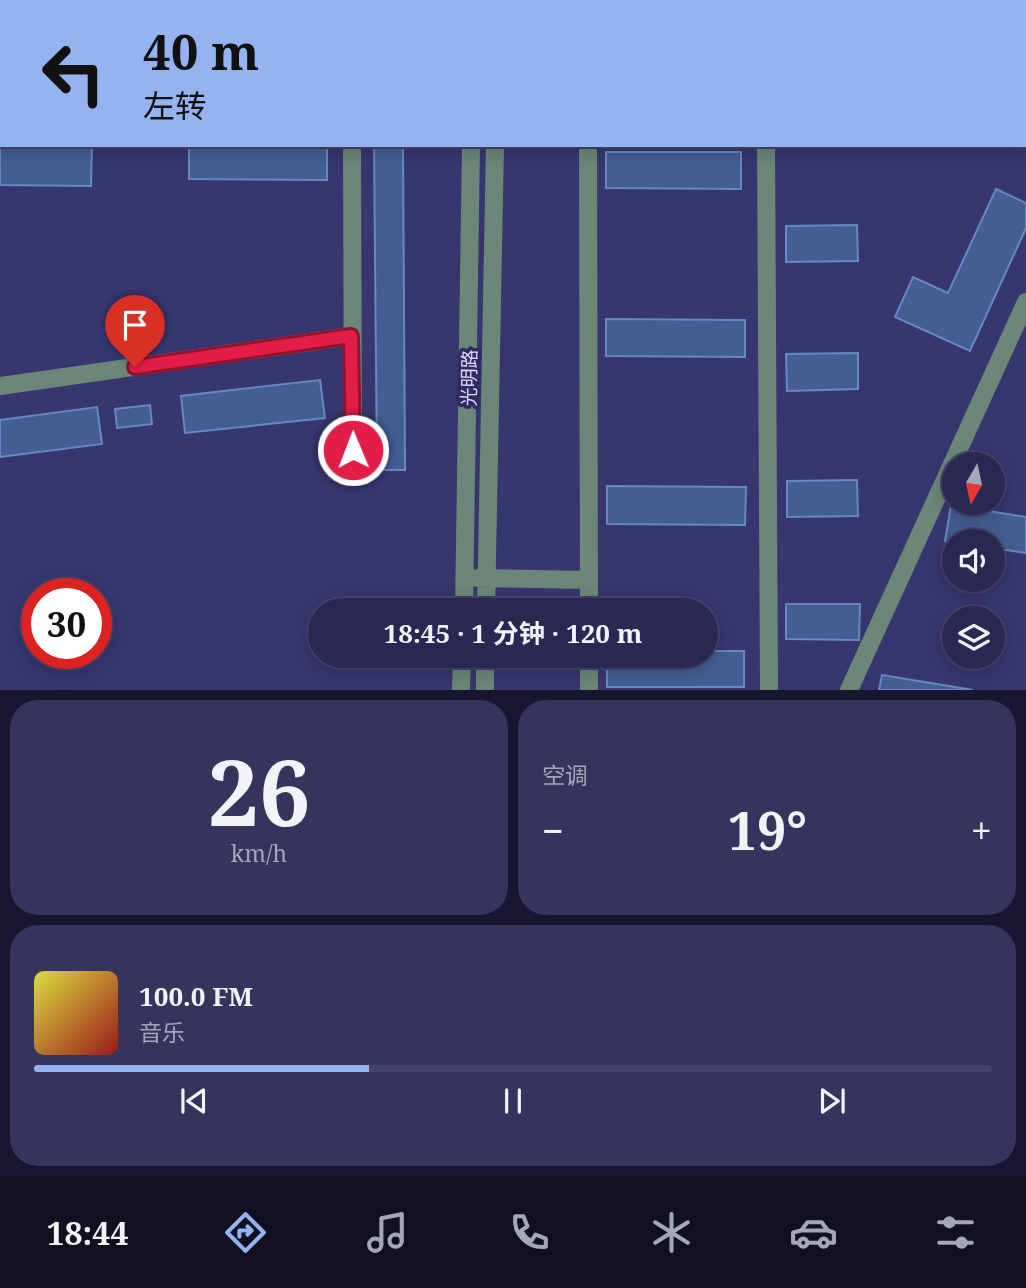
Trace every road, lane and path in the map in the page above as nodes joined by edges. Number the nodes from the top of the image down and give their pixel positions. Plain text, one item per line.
1 (352, 147) edge
2 (471, 147) edge
3 (495, 147) edge
4 (588, 147) edge
5 (766, 147) edge
6 (1026, 302) edge
7 (351, 336) junction
8 (0, 386) edge
9 (353, 450) dead end
10 (465, 578) junction
11 (487, 578) junction
12 (589, 580) junction
13 (464, 598) edge
14 (486, 598) edge
15 (589, 598) edge
16 (462, 668) edge
17 (485, 668) edge
18 (589, 668) edge
19 (461, 690) edge
20 (485, 690) edge
21 (589, 690) edge
22 (769, 690) edge
23 (849, 690) edge

1 - 7 street
2 - 10 street, 光明路
3 - 11 street, 光明路
4 - 12 street
5 - 22 street
6 - 23 street
7 - 8 street
7 - 9 street
10 - 11 street
10 - 13 street, 光明路
11 - 12 street
11 - 14 street, 光明路
12 - 15 street
16 - 19 street
17 - 20 street
18 - 21 street

